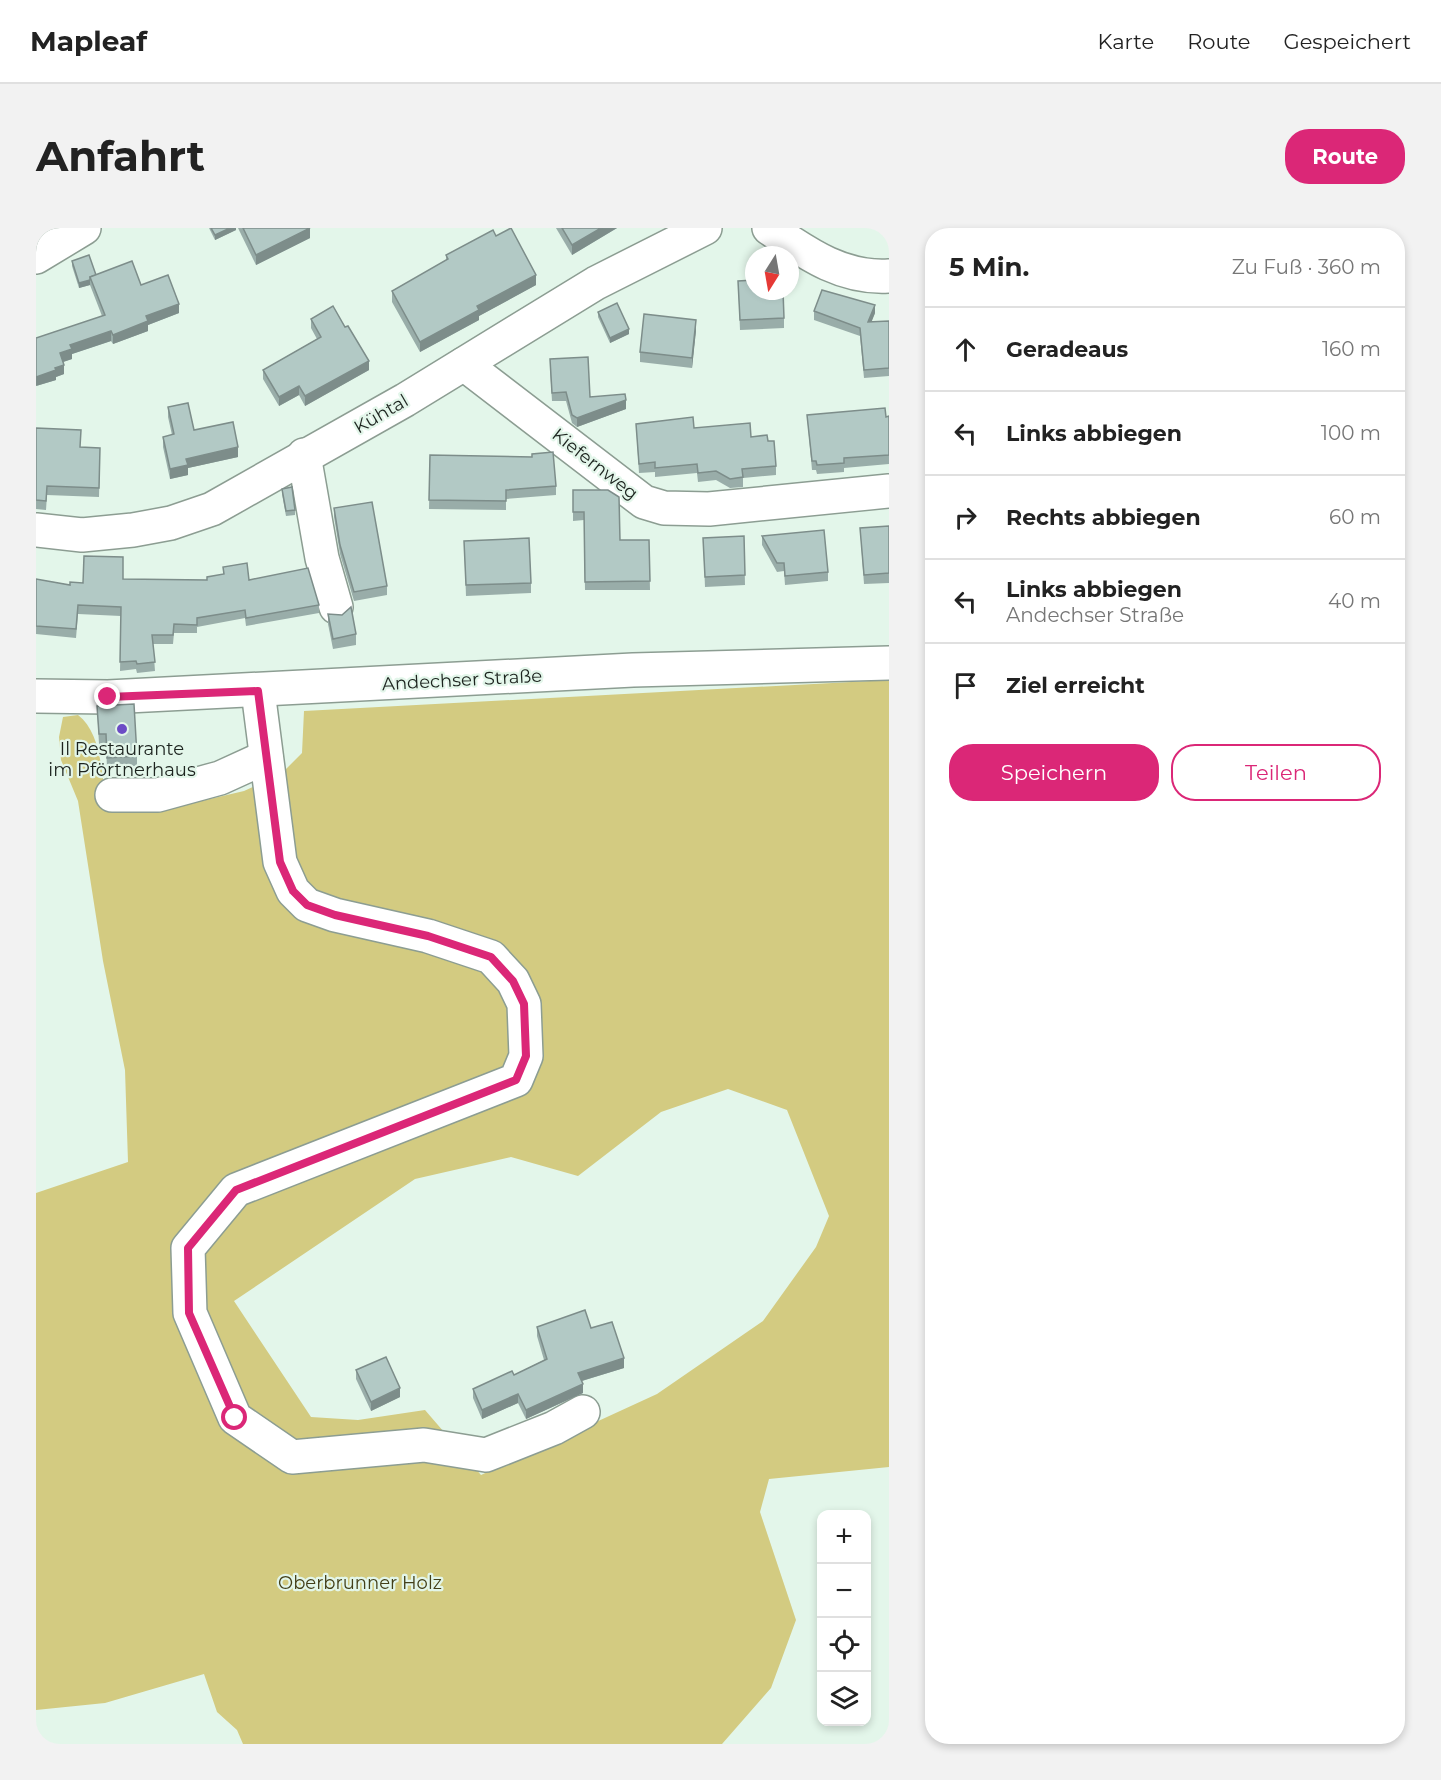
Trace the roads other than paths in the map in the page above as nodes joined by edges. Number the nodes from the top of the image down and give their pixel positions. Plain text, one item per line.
1 (84, 228) edge
2 (705, 228) edge
3 (769, 228) edge
4 (36, 257) edge
5 (889, 276) edge
6 (464, 364) junction
7 (304, 455) junction
8 (889, 491) edge
9 (36, 530) edge
10 (336, 607) dead end
11 (889, 663) edge
12 (258, 691) junction
13 (36, 696) edge
14 (267, 757) junction
15 (112, 795) dead end
16 (583, 1412) dead end

1 - 4 street
2 - 6 street, Kühtal
3 - 5 street
6 - 7 street, Kühtal
6 - 8 street, Kiefernweg
7 - 9 street, Kühtal
7 - 10 street
11 - 12 street, Andechser Straße
12 - 13 street, Andechser Straße
12 - 14 street
14 - 15 street
14 - 16 street

